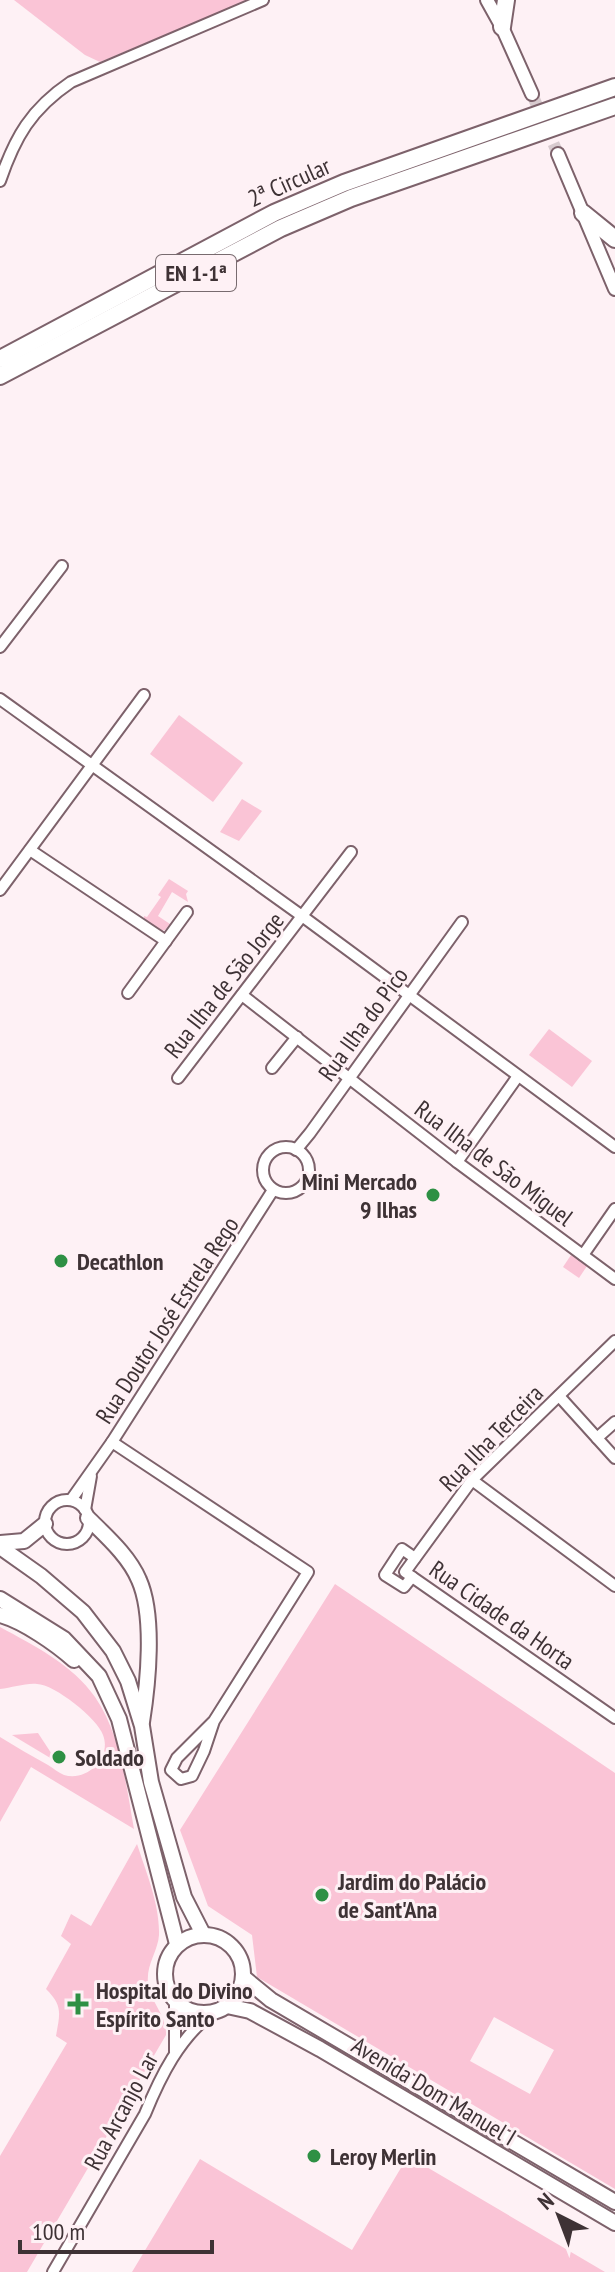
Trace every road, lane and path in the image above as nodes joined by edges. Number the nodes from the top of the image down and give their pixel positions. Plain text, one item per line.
1 (263, 0) edge
2 (487, 0) edge
3 (506, 0) edge
4 (502, 27) junction
5 (615, 80) edge
6 (615, 87) edge
7 (532, 94) tunnel mouth
8 (576, 101) junction
9 (615, 106) edge
10 (615, 113) edge
11 (580, 119) junction
12 (558, 154) tunnel mouth
13 (0, 181) edge
14 (583, 213) junction
15 (615, 239) edge
16 (615, 289) edge
17 (0, 359) edge
18 (0, 376) edge
19 (62, 566) dead end
20 (0, 647) edge
21 (144, 695) dead end
22 (0, 699) edge
23 (92, 765) junction
24 (30, 850) junction
25 (351, 852) dead end
26 (0, 890) edge
27 (187, 912) dead end
28 (302, 916) junction
29 (462, 922) dead end
30 (166, 941) junction
31 (128, 993) dead end
32 (242, 995) junction
33 (408, 996) junction
34 (297, 1037) junction
35 (272, 1068) dead end
36 (518, 1076) junction
37 (178, 1078) dead end
38 (349, 1078) junction
39 (615, 1147) edge
40 (296, 1150) junction
41 (457, 1162) junction
42 (273, 1190) junction
43 (615, 1209) edge
44 (583, 1255) junction
45 (615, 1279) edge
46 (615, 1341) edge
47 (605, 1350) junction
48 (615, 1361) edge
49 (559, 1396) junction
50 (615, 1422) edge
51 (597, 1438) junction
52 (112, 1442) junction
53 (615, 1458) edge
54 (93, 1471) junction
55 (472, 1480) junction
56 (71, 1500) junction
57 (86, 1514) junction
58 (45, 1524) junction
59 (0, 1545) edge
60 (415, 1558) junction
61 (409, 1574) junction
62 (615, 1586) edge
63 (0, 1599) edge
64 (0, 1615) edge
65 (99, 1676) junction
66 (615, 1718) edge
67 (214, 1721) junction
68 (142, 1726) junction
69 (203, 1934) junction
70 (177, 1944) junction
71 (243, 1977) junction
72 (175, 2002) junction
73 (227, 2006) junction
74 (212, 2013) junction
75 (175, 2052) junction
76 (615, 2202) edge
77 (615, 2223) edge
78 (53, 2272) edge

1 - 13 street
2 - 4 street
3 - 4 highway
4 - 7 street
5 - 8 highway
6 - 8 highway, 2ª Circular / EN 1-1ª
8 - 17 highway, 2ª Circular / EN 1-1ª
9 - 11 highway, 2ª Circular / EN 1-1ª
10 - 11 highway
11 - 18 highway, 2ª Circular / EN 1-1ª
12 - 14 street
14 - 15 highway
14 - 16 street
19 - 20 street
21 - 23 street
22 - 23 street
23 - 24 street
23 - 28 street
24 - 26 street
24 - 30 street
25 - 28 street, Rua Ilha de São Jorge
27 - 30 street
28 - 32 street, Rua Ilha de São Jorge
28 - 33 street
29 - 33 street, Rua Ilha do Pico
30 - 31 street
32 - 34 street, Rua Ilha de São Miguel
32 - 37 street, Rua Ilha de São Jorge
33 - 36 street
33 - 38 street, Rua Ilha do Pico
34 - 35 street
34 - 38 street, Rua Ilha de São Miguel
36 - 39 street
36 - 41 street
38 - 40 street, Rua Ilha do Pico
38 - 41 street, Rua Ilha de São Miguel
40 - 42 street
40 - 42 street
41 - 44 street, Rua Ilha de São Miguel
42 - 52 street, Rua Doutor José Estrela Rego
43 - 44 street
44 - 45 street, Rua Ilha de São Miguel
46 - 47 street, Rua Ilha Terceira
47 - 48 street
47 - 49 street, Rua Ilha Terceira
49 - 51 street
49 - 55 street, Rua Ilha Terceira
50 - 51 street
51 - 53 street
52 - 54 street, Rua Doutor José Estrela Rego
52 - 67 street
54 - 56 street, Rua Doutor José Estrela Rego
54 - 57 street, Rua Doutor José Estrela Rego
55 - 60 street, Rua Ilha Terceira
55 - 62 street
56 - 57 street
56 - 58 street
57 - 58 street
57 - 68 main road
58 - 59 main road
59 - 68 main road
60 - 61 street, Rua Ilha Terceira
60 - 61 street
61 - 66 street, Rua Cidade da Horta
63 - 65 main road
64 - 65 main road
65 - 70 main road
67 - 67 street
68 - 69 main road
69 - 70 main road
69 - 71 main road
70 - 72 main road
71 - 73 main road
71 - 76 main road, Avenida Dom Manuel I
72 - 74 main road
72 - 75 street
73 - 74 main road
73 - 77 main road, Avenida Dom Manuel I
74 - 75 street
75 - 78 street, Rua Arcanjo Lar

